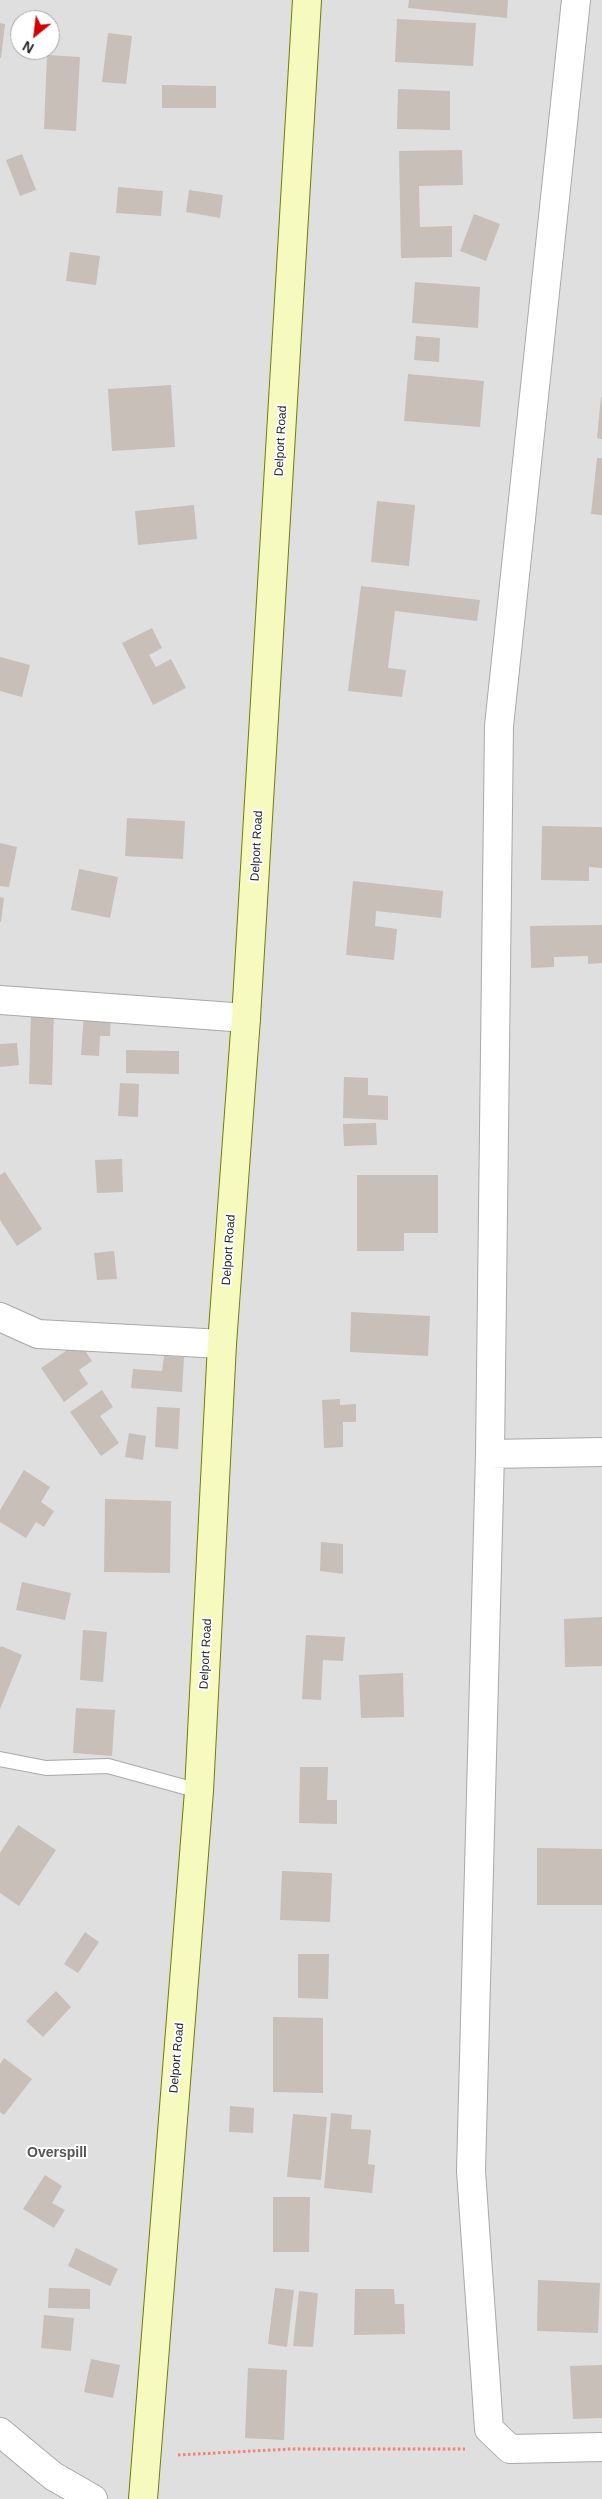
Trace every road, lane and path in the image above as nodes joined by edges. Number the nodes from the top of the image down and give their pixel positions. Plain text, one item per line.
1 (308, 0) edge
2 (576, 0) edge
3 (0, 1000) edge
4 (246, 1018) junction
5 (0, 1317) edge
6 (222, 1344) junction
7 (602, 1452) edge
8 (490, 1454) junction
9 (0, 1759) edge
10 (198, 1791) junction
11 (0, 2432) edge
12 (602, 2447) edge
13 (510, 2449) junction
14 (145, 2456) junction
15 (93, 2499) edge
16 (143, 2499) edge

1 - 4 street, Delport Road
2 - 8 street
3 - 4 street
4 - 6 street, Delport Road
5 - 6 street
6 - 10 street, Delport Road
7 - 8 street
8 - 13 street
9 - 10 lane
10 - 14 street, Delport Road
11 - 15 street
12 - 13 street
13 - 14 path
14 - 16 street, Delport Road

